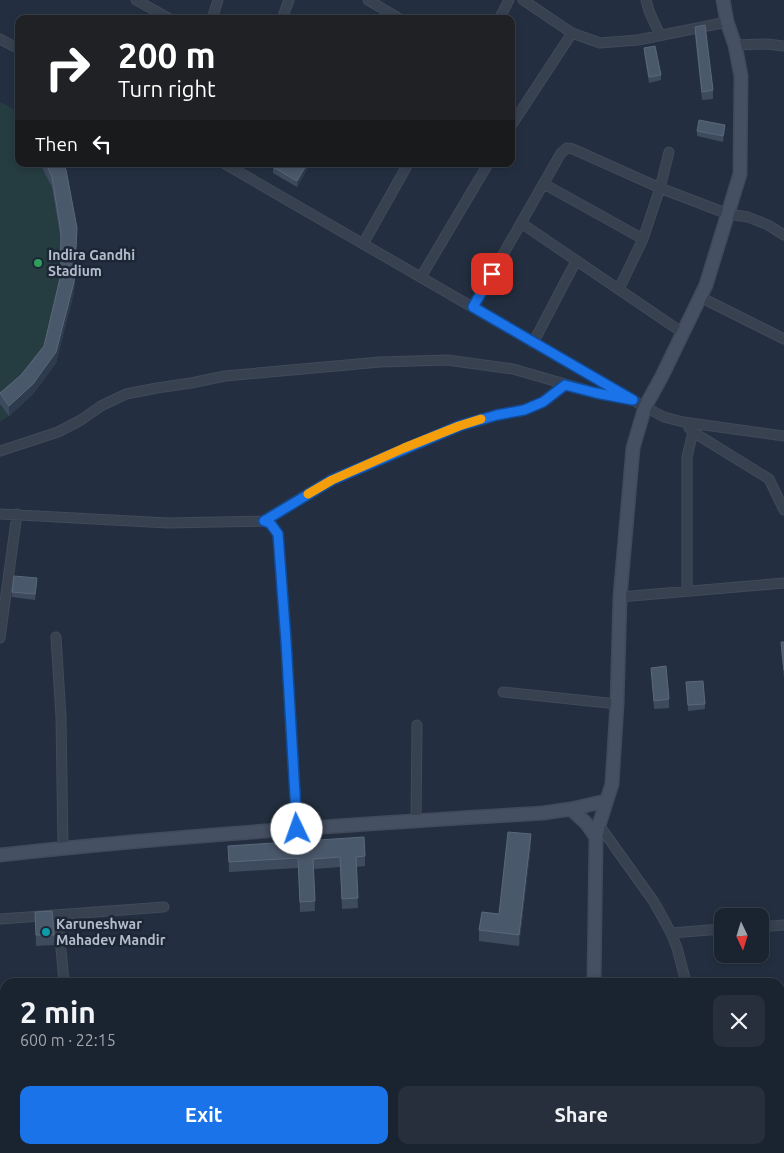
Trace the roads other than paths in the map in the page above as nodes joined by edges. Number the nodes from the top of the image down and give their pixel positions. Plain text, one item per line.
1 (136, 0) edge
2 (218, 0) edge
3 (289, 0) edge
4 (368, 0) edge
5 (510, 0) edge
6 (524, 0) edge
7 (646, 0) edge
8 (723, 0) edge
9 (163, 15) edge
10 (213, 15) edge
11 (283, 15) edge
12 (393, 15) edge
13 (501, 15) edge
14 (727, 22) junction
15 (572, 33) junction
16 (660, 35) junction
17 (0, 39) edge
18 (735, 45) junction
19 (784, 46) edge
20 (15, 47) edge
21 (515, 120) edge
22 (669, 152) dead end
23 (230, 167) edge
24 (406, 167) edge
25 (486, 167) edge
26 (544, 184) junction
27 (660, 188) junction
28 (728, 214) junction
29 (520, 223) junction
30 (784, 236) edge
31 (643, 239) junction
32 (363, 244) junction
33 (576, 261) junction
34 (421, 277) junction
35 (619, 289) junction
36 (700, 297) junction
37 (473, 307) junction
38 (683, 333) junction
39 (784, 340) edge
40 (533, 343) junction
41 (565, 385) junction
42 (639, 404) junction
43 (683, 422) junction
44 (693, 432) junction
45 (784, 436) edge
46 (0, 450) edge
47 (784, 510) edge
48 (0, 514) edge
49 (17, 514) junction
50 (264, 521) junction
51 (784, 583) edge
52 (687, 591) junction
53 (620, 597) junction
54 (56, 637) dead end
55 (0, 638) edge
56 (503, 692) dead end
57 (617, 704) junction
58 (416, 725) dead end
59 (606, 801) junction
60 (571, 809) junction
61 (416, 821) junction
62 (297, 829) junction
63 (597, 831) junction
64 (63, 848) junction
65 (0, 855) edge
66 (164, 907) dead end
67 (58, 916) junction
68 (0, 919) edge
69 (784, 925) edge
70 (769, 926) edge
71 (714, 930) edge
72 (672, 933) junction
73 (64, 978) edge
74 (594, 978) edge
75 (685, 978) edge

1 - 9 street
2 - 10 street
3 - 11 street
4 - 12 street
5 - 13 street
6 - 15 street
7 - 16 street
8 - 14 street
14 - 16 street
14 - 18 street
15 - 16 street
15 - 21 street
17 - 20 street
18 - 19 street
18 - 28 street
22 - 27 street
23 - 32 street
24 - 32 street
25 - 34 street
26 - 27 street
26 - 29 street
26 - 31 street
27 - 28 street
27 - 31 street
28 - 30 street
28 - 36 street
29 - 33 street
29 - 37 street
31 - 35 street
32 - 34 street
33 - 35 street
33 - 40 street
34 - 37 street
35 - 38 street
36 - 38 street
36 - 39 street
37 - 40 street
38 - 42 street
40 - 42 street
41 - 42 street
41 - 46 street
41 - 50 street
42 - 43 street
42 - 53 street
43 - 44 street
43 - 45 street
44 - 47 street
44 - 52 street
48 - 49 street
49 - 50 street
49 - 55 street
50 - 62 street
51 - 52 street
52 - 53 street
53 - 57 street
54 - 64 street
56 - 57 street
57 - 59 street
58 - 61 street
59 - 60 street
59 - 63 street
60 - 61 street
60 - 63 street
61 - 62 street
62 - 64 street
63 - 72 street
63 - 74 street
64 - 65 street
66 - 67 street
67 - 68 street
67 - 73 street
69 - 70 street
71 - 72 street
72 - 75 street

